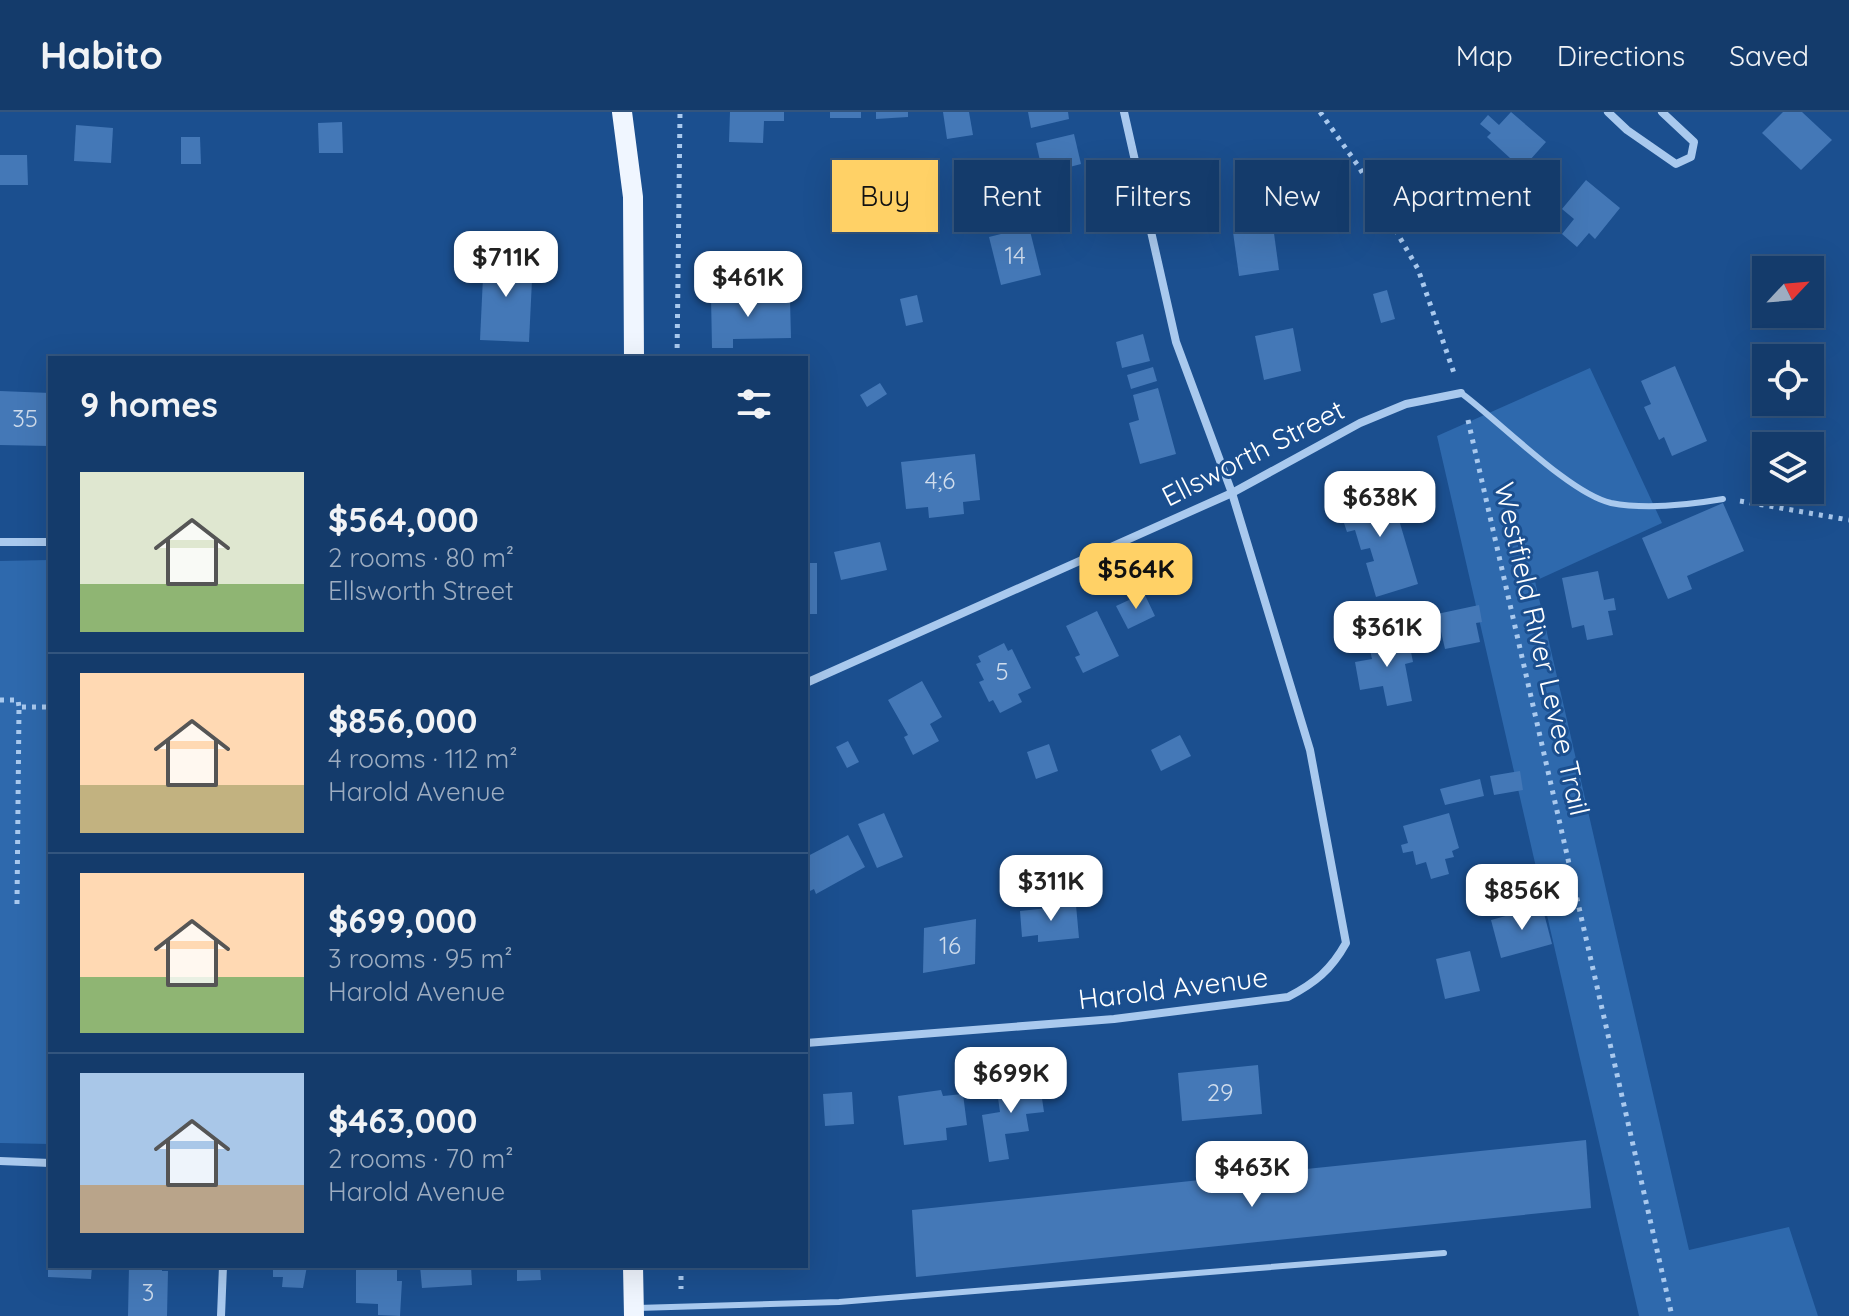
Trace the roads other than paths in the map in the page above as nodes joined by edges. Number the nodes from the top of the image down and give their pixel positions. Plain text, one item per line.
1 (622, 112) edge
2 (1124, 112) edge
3 (1608, 112) edge
4 (1662, 112) edge
5 (634, 356) edge
6 (1461, 393) joint
7 (1232, 493) junction
8 (1723, 499) road end
9 (0, 542) edge
10 (48, 542) edge
11 (808, 682) edge
12 (808, 1043) edge
13 (0, 1161) edge
14 (48, 1163) edge
15 (1444, 1253) dead end
16 (223, 1268) edge
17 (633, 1268) edge
18 (634, 1312) edge
19 (221, 1316) edge

1 - 5 main road
2 - 7 street, Harold Avenue
3 - 4 street
6 - 7 street, Ellsworth Street
6 - 8 lane
7 - 11 street, Ellsworth Street
7 - 12 street, Harold Avenue
9 - 10 street
13 - 14 street
15 - 18 lane
16 - 19 street
17 - 18 main road

